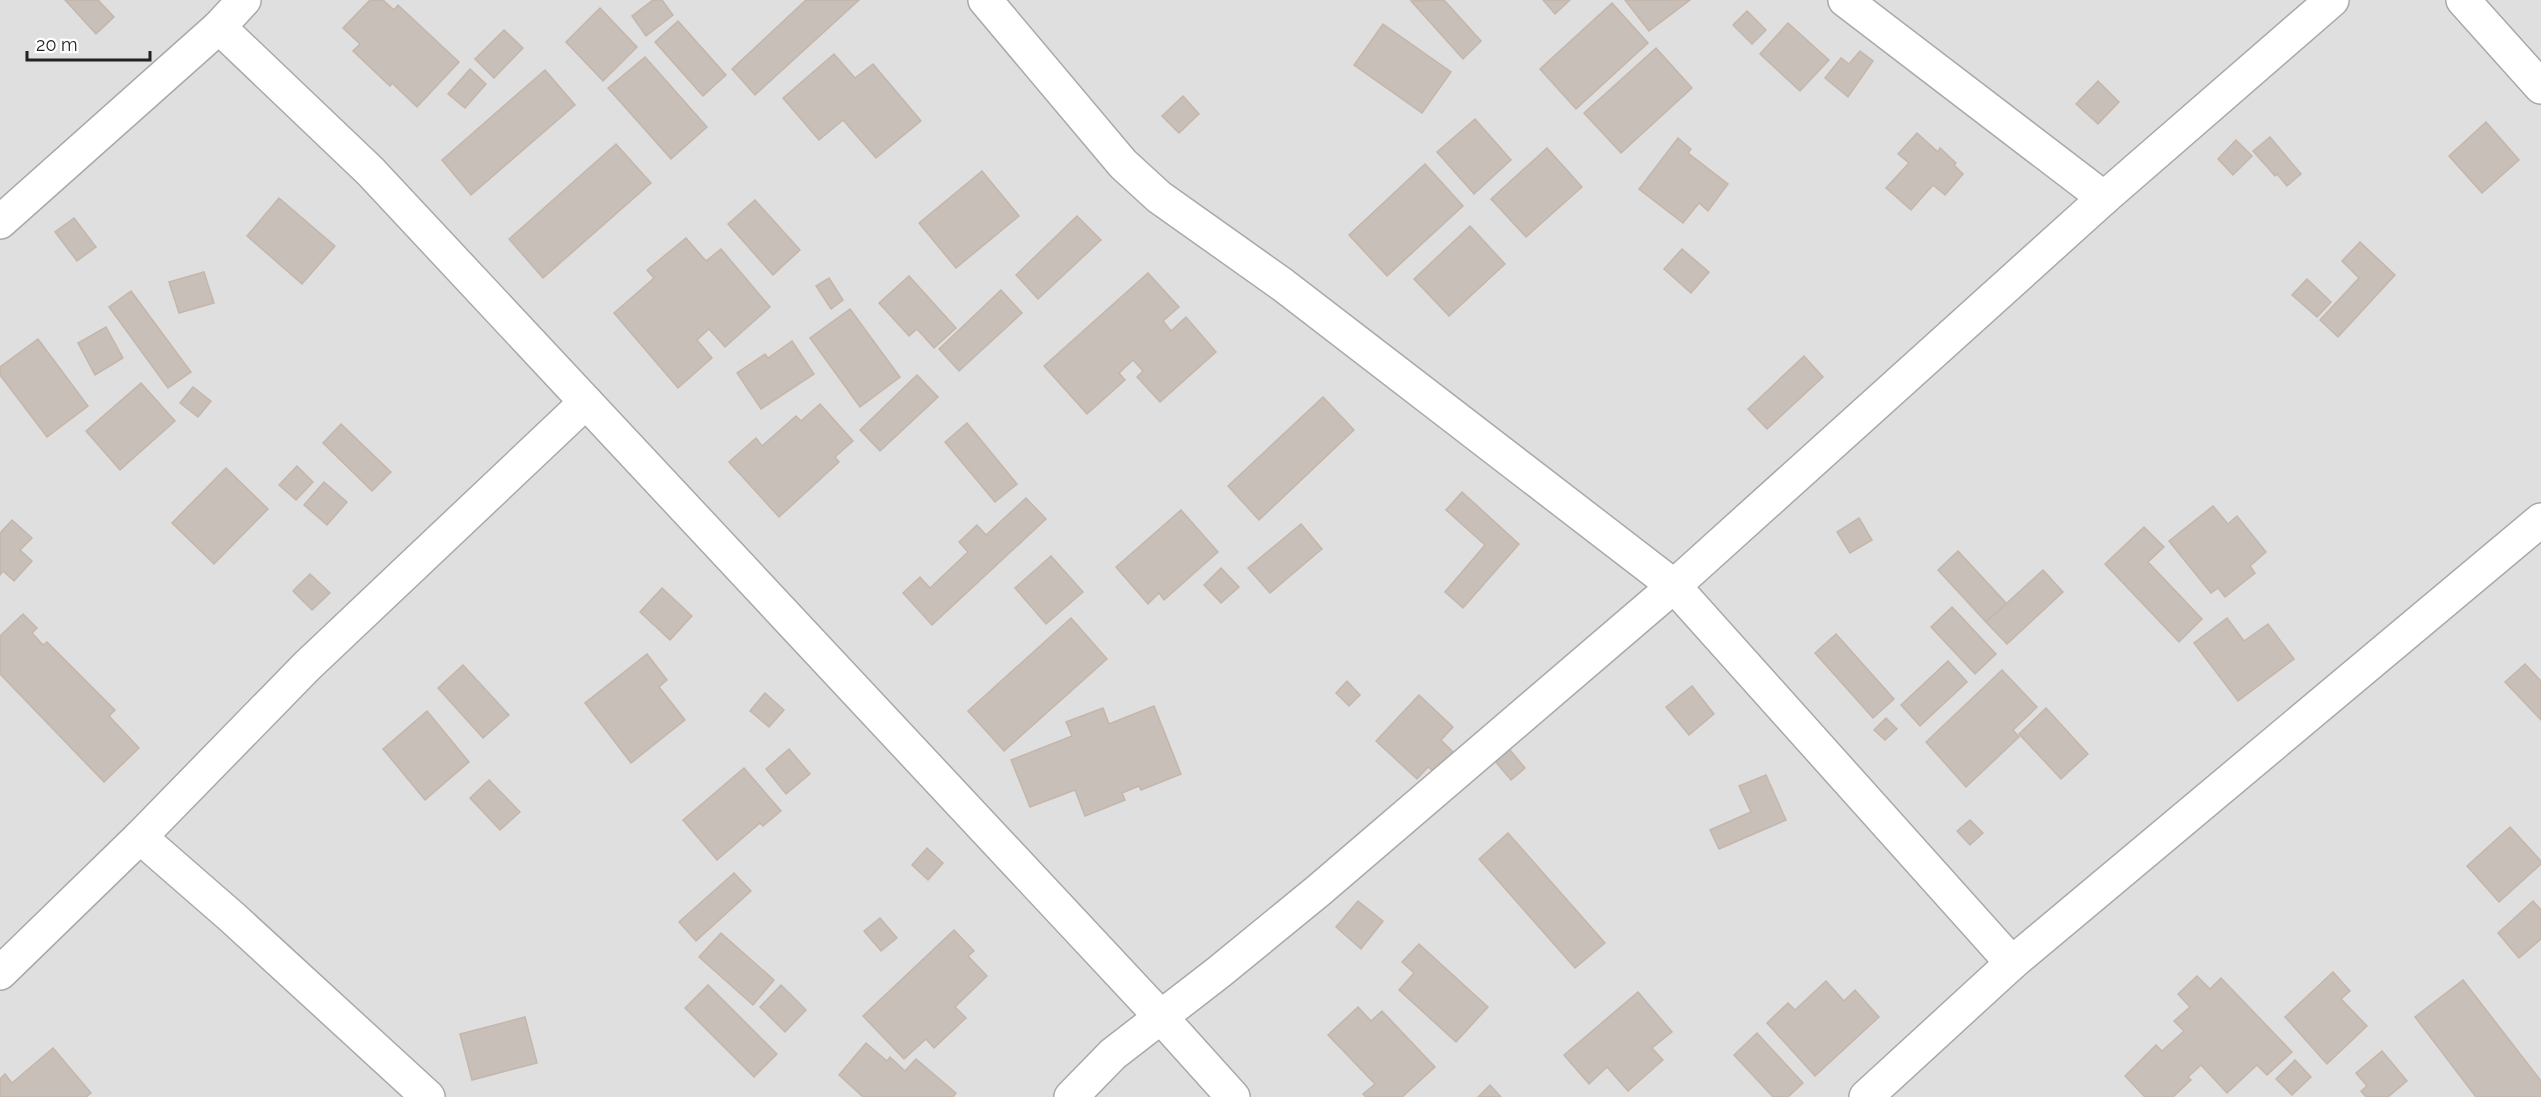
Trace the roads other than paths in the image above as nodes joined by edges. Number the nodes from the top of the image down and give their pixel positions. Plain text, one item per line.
1 (244, 0) edge
2 (2332, 0) edge
3 (2463, 0) edge
4 (990, 1) edge
5 (1858, 3) edge
6 (219, 27) junction
7 (2541, 87) edge
8 (2104, 198) junction
9 (0, 222) edge
10 (586, 402) junction
11 (2541, 520) edge
12 (1674, 586) junction
13 (140, 837) junction
14 (2012, 963) junction
15 (0, 973) edge
16 (1160, 1016) junction
17 (428, 1097) edge
18 (1071, 1097) edge
19 (1233, 1097) edge
20 (1866, 1097) edge

1 - 6 street
2 - 8 street
3 - 7 street
4 - 12 street
5 - 8 street
6 - 9 street
6 - 10 street
8 - 12 street
10 - 13 street
10 - 16 street
11 - 14 street
12 - 14 street
12 - 16 street
13 - 15 street
13 - 17 street
14 - 20 street
16 - 18 street
16 - 19 street

